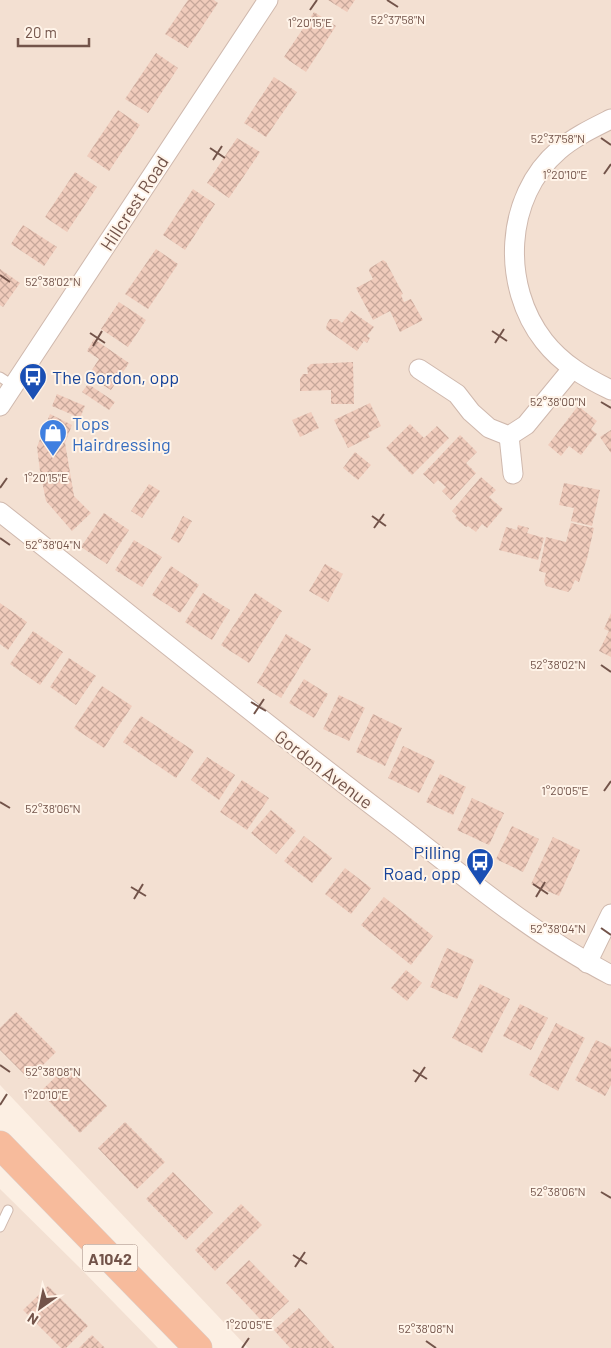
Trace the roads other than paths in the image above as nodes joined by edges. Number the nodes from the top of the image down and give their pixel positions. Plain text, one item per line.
1 (268, 0) edge
2 (611, 119) edge
3 (419, 369) dead end
4 (572, 369) junction
5 (7, 381) edge
6 (611, 390) edge
7 (0, 406) edge
8 (509, 436) junction
9 (513, 474) dead end
10 (0, 512) edge
11 (611, 914) edge
12 (587, 963) junction
13 (611, 975) edge
14 (0, 1145) edge
15 (8, 1210) dead end
16 (0, 1226) edge
17 (198, 1348) edge

1 - 5 street, Hillcrest Road
2 - 4 street
3 - 8 street
4 - 6 street
4 - 8 street
5 - 7 street, Hillcrest Road
8 - 9 street
10 - 12 street, Gordon Avenue
11 - 12 street
12 - 13 street, Gordon Avenue
14 - 17 highway, A1042
15 - 16 lane

